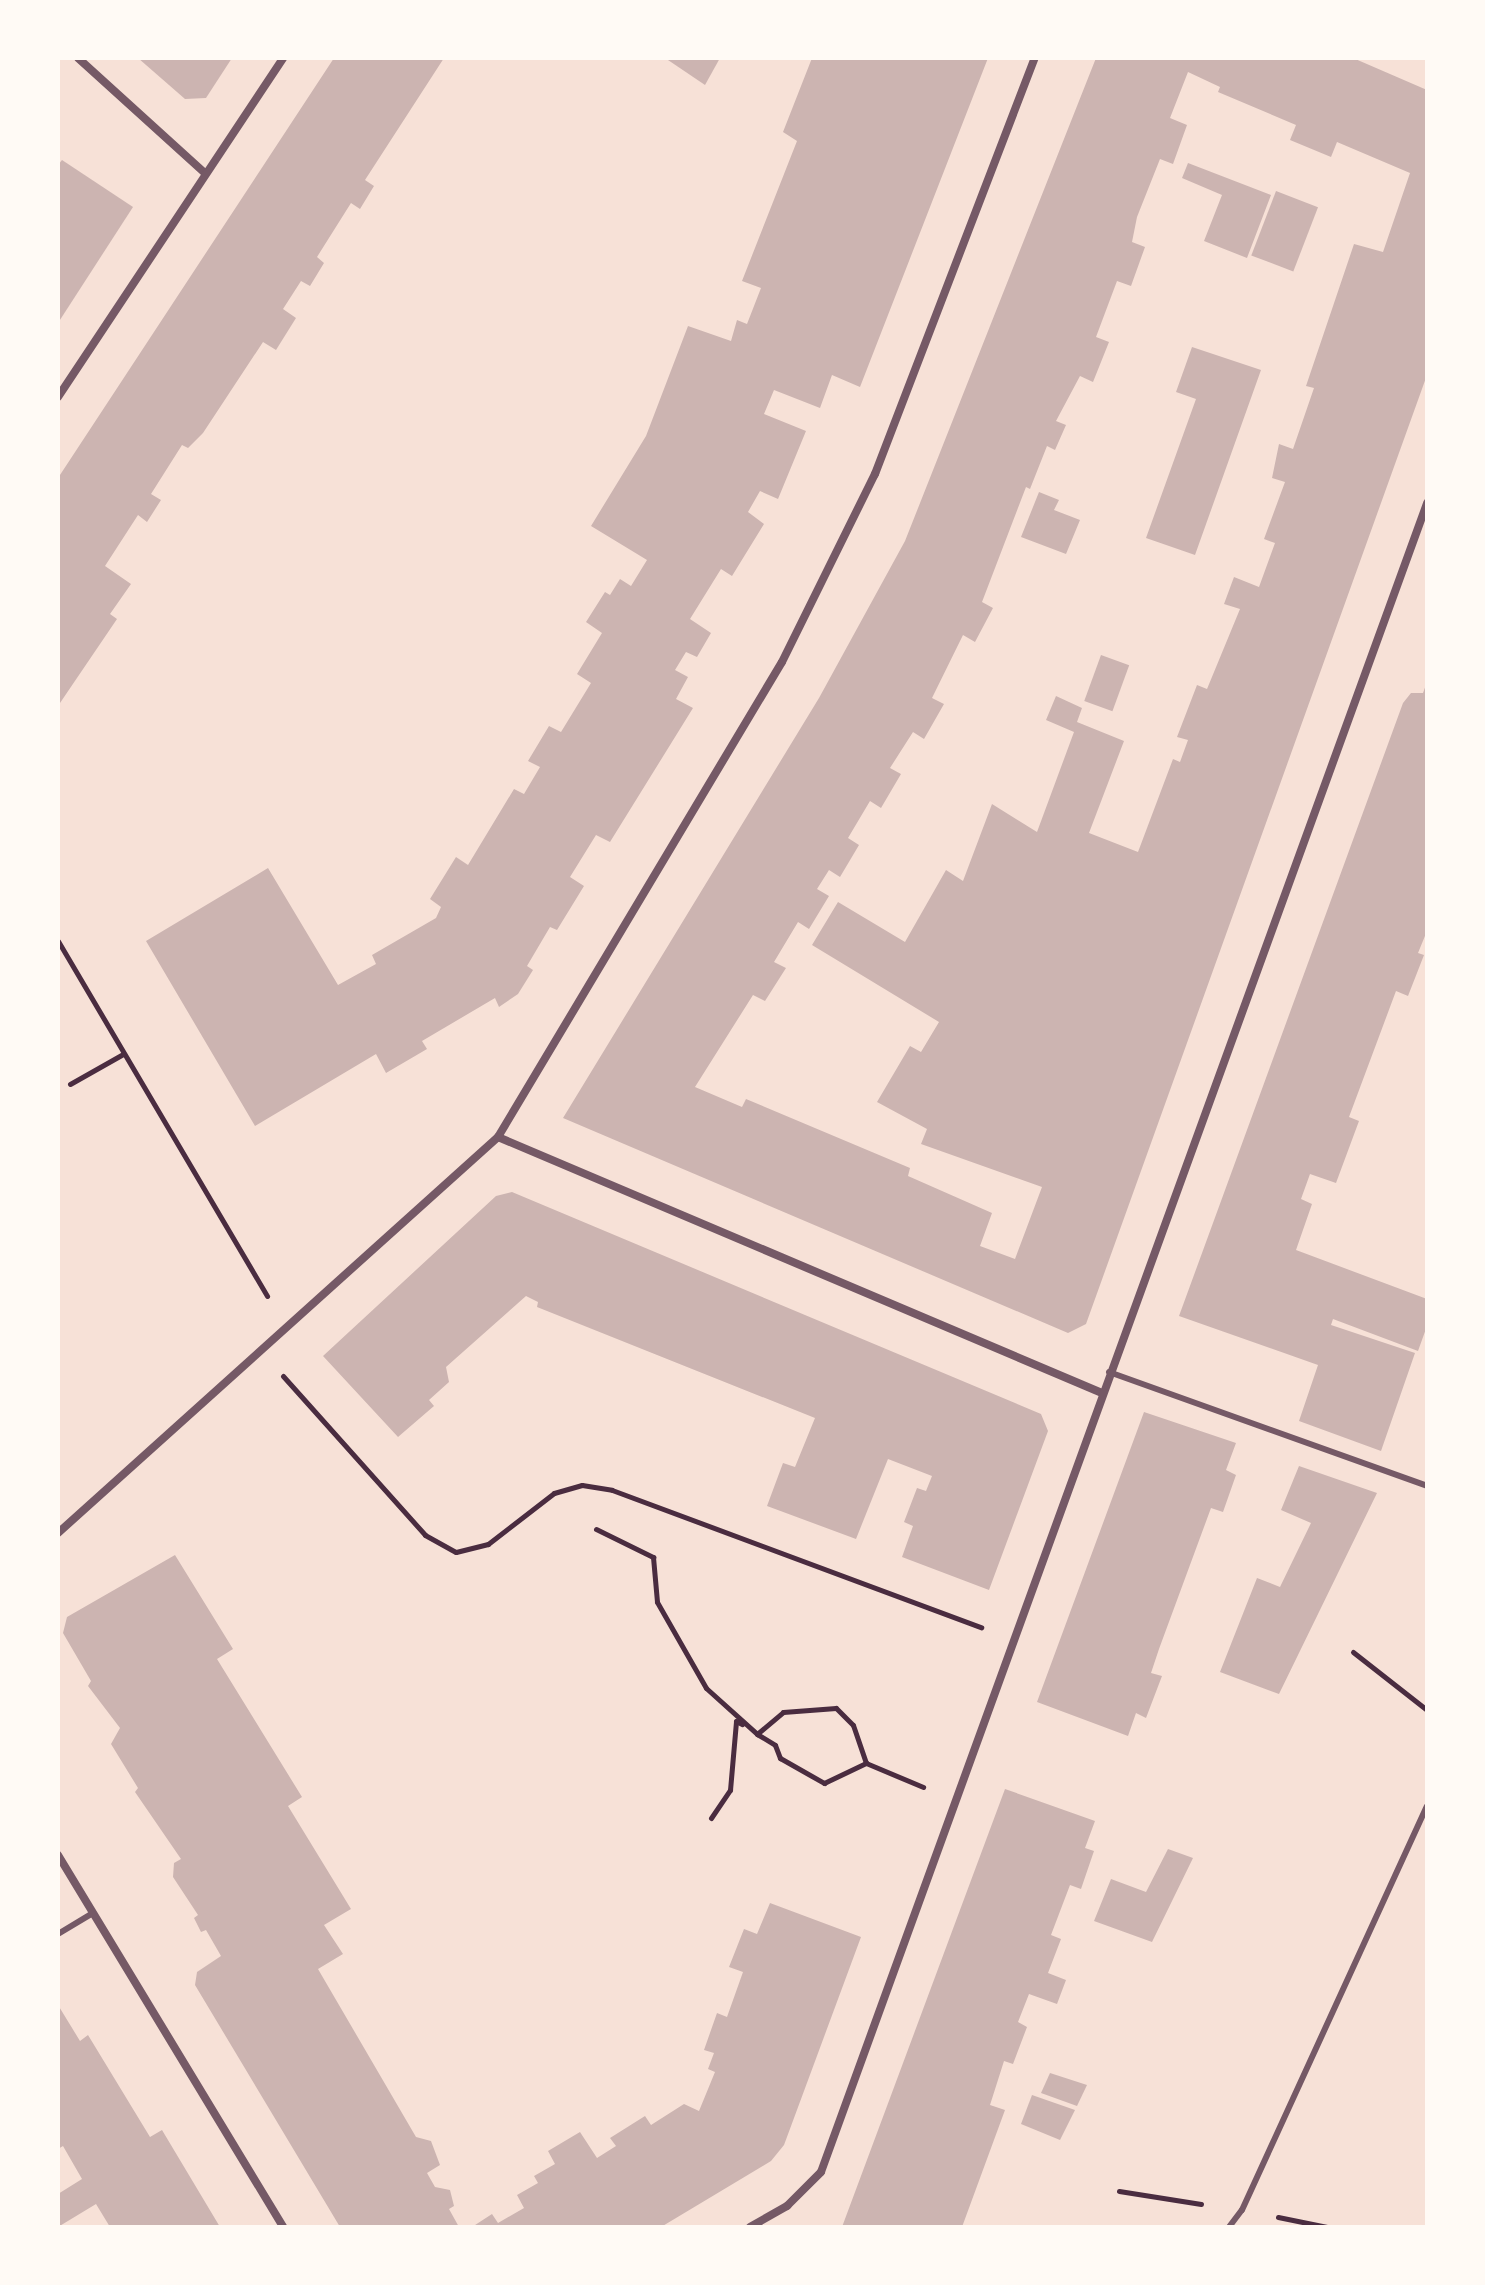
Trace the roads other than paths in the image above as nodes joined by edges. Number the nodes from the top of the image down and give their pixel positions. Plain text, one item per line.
1 (78, 58) edge
2 (283, 58) edge
3 (1035, 58) edge
4 (205, 173) junction
5 (58, 397) edge
6 (1427, 503) edge
7 (498, 1137) junction
8 (1109, 1372) junction
9 (1102, 1393) junction
10 (1427, 1486) edge
11 (58, 1533) edge
12 (1427, 1806) edge
13 (58, 1855) edge
14 (93, 1913) junction
15 (58, 1934) edge
16 (283, 2227) edge
17 (750, 2227) edge
18 (1229, 2227) edge

1 - 4 street
2 - 4 street
3 - 7 street
4 - 5 street
6 - 8 street
7 - 9 street
7 - 11 street
8 - 9 street
8 - 10 lane
9 - 17 street
12 - 18 lane
13 - 14 street
14 - 15 lane
14 - 16 street

